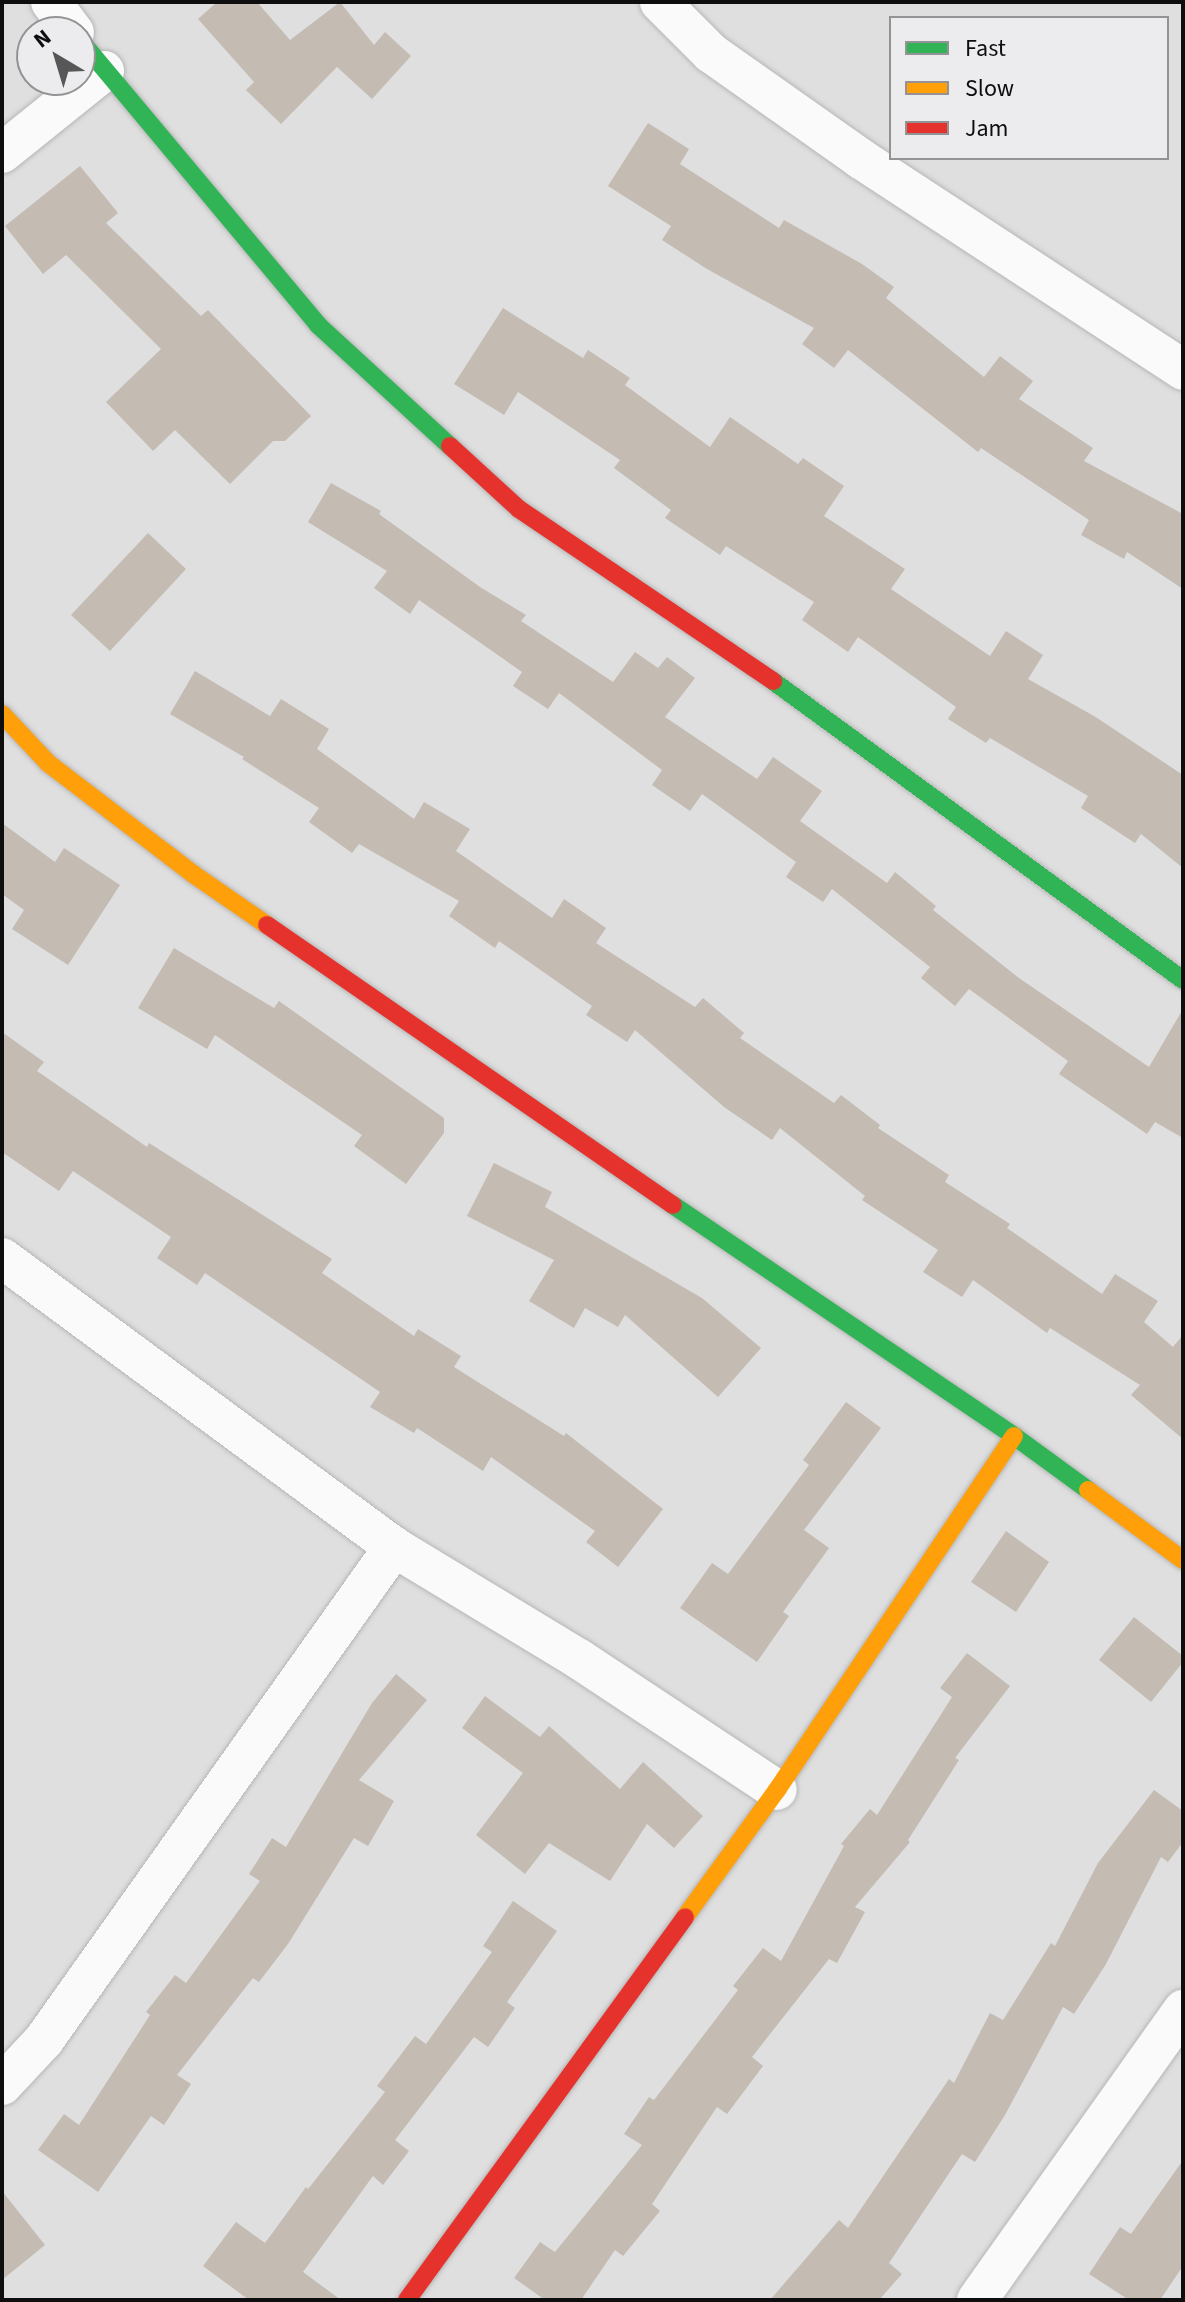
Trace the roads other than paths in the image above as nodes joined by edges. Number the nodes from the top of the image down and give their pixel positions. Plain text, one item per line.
1 (660, 2) edge
2 (96, 61) edge
3 (104, 71) junction
4 (2, 153) edge
5 (1183, 370) edge
6 (2, 714) edge
7 (1183, 980) edge
8 (2, 1258) edge
9 (1014, 1436) junction
10 (394, 1547) junction
11 (1183, 1560) edge
12 (777, 1790) junction
13 (1183, 2010) edge
14 (2, 2085) edge
15 (407, 2300) edge
16 (977, 2300) edge

1 - 5 street
2 - 3 street
3 - 4 street
3 - 7 street
6 - 9 street
8 - 10 street
9 - 11 street
9 - 12 street
10 - 12 street
10 - 14 street
12 - 15 street
13 - 16 street

